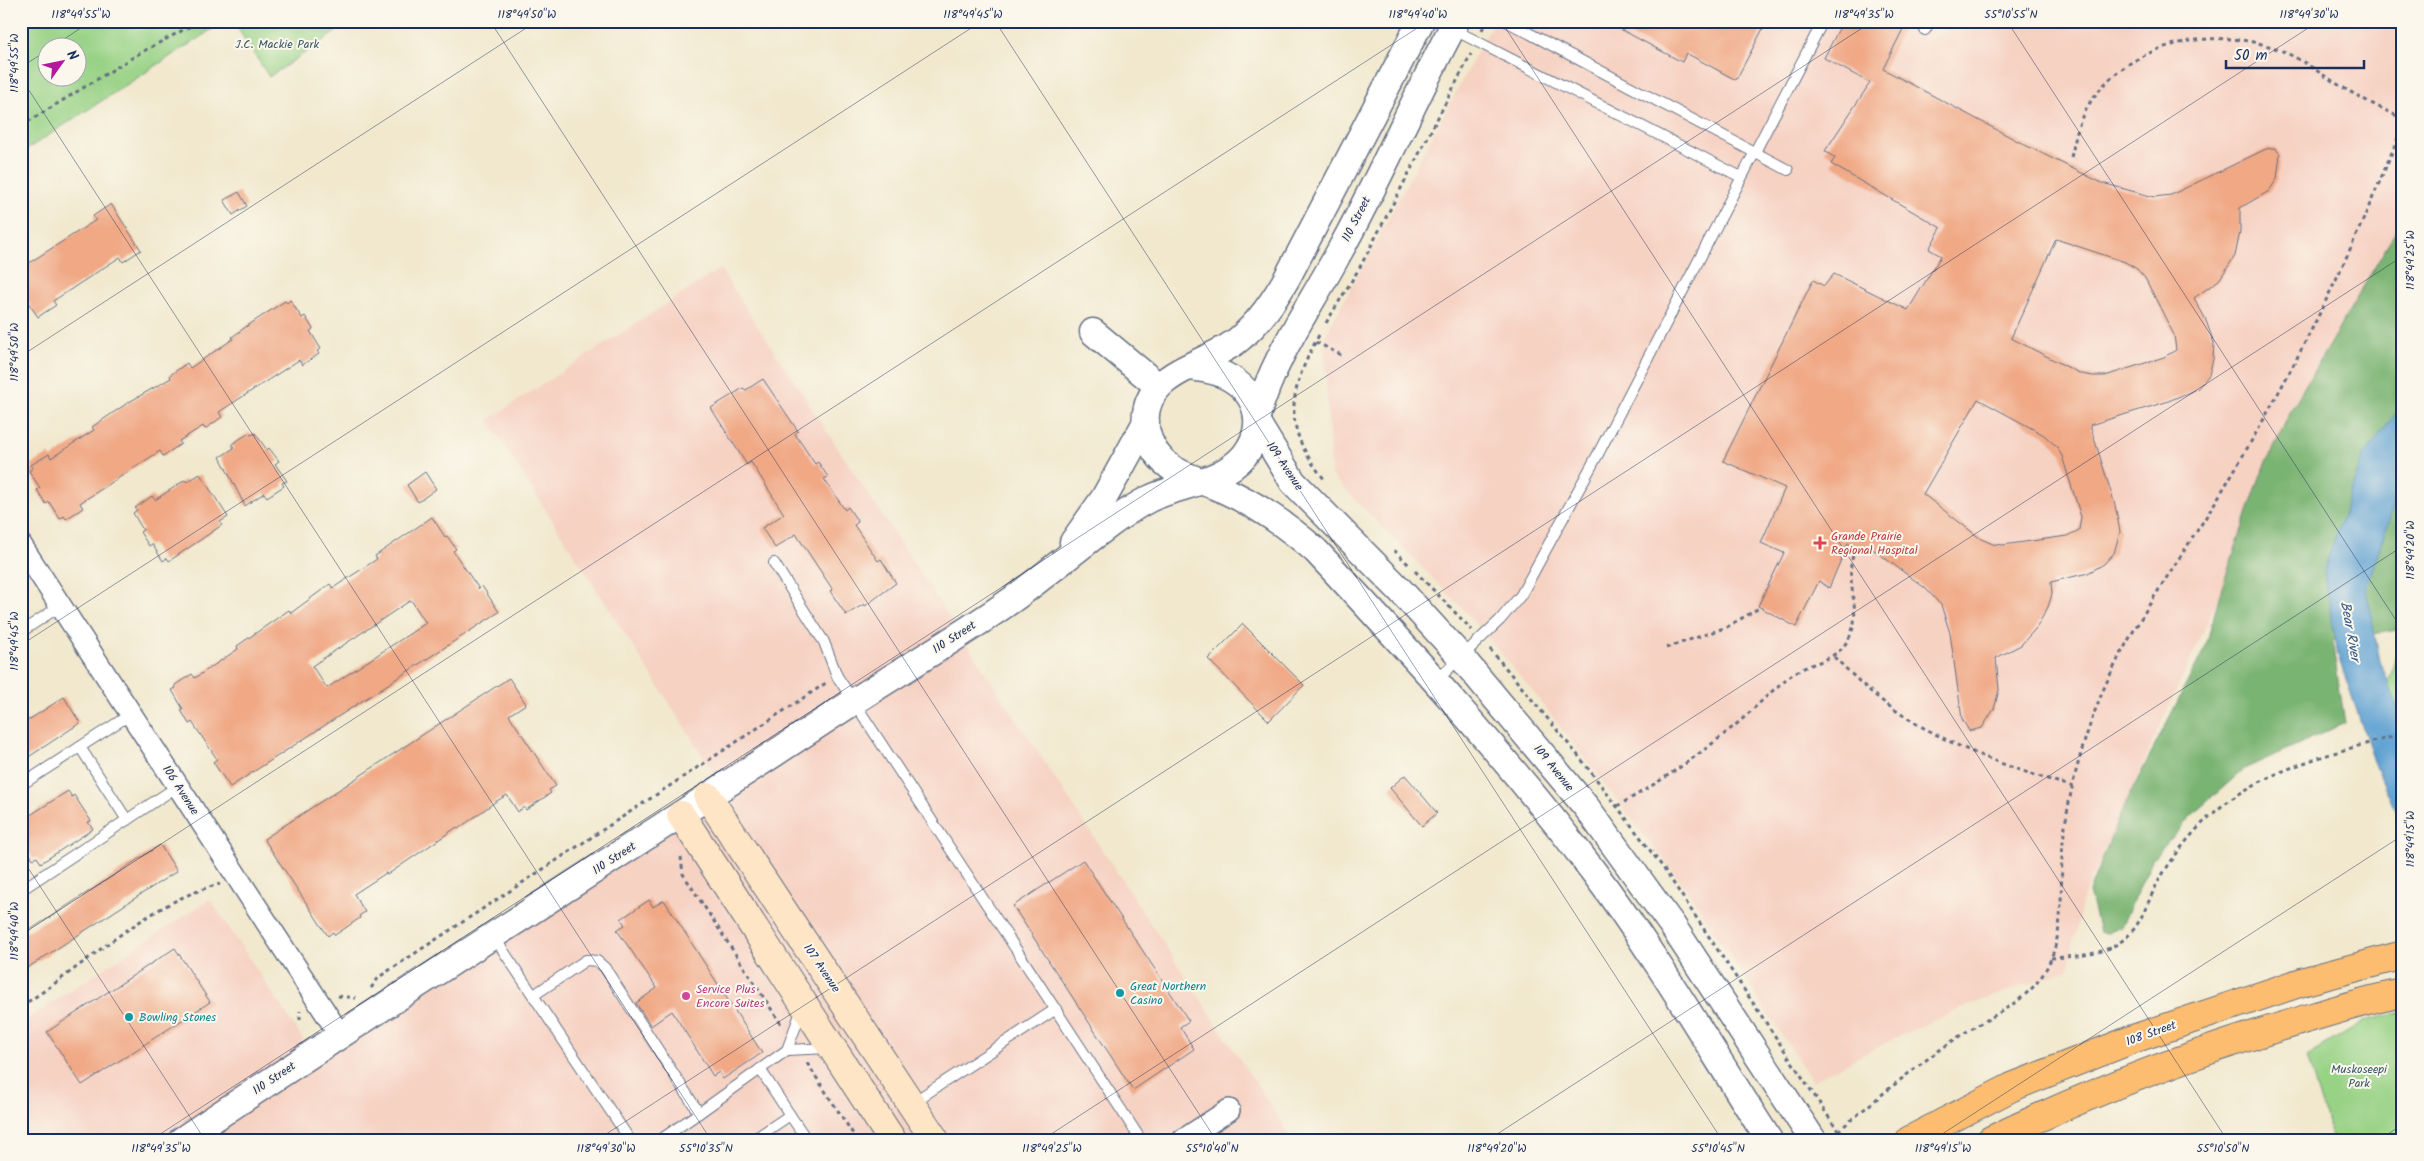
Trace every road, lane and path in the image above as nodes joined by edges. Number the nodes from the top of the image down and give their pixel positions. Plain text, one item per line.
1 (200, 21) edge
2 (1420, 21) edge
3 (1506, 21) edge
4 (1823, 21) edge
5 (1448, 24) edge
6 (2403, 119) edge
7 (21, 126) edge
8 (2403, 126) edge
9 (1754, 152) junction
10 (2071, 157) dead end
11 (1788, 170) dead end
12 (1742, 177) junction
13 (1093, 332) dead end
14 (1316, 342) dead end
15 (1340, 355) dead end
16 (1190, 367) junction
17 (1158, 386) junction
18 (1258, 421) junction
19 (1146, 422) junction
20 (1203, 480) junction
21 (21, 546) edge
22 (1854, 553) dead end
23 (774, 563) dead end
24 (1046, 575) junction
25 (60, 606) junction
26 (1759, 608) dead end
27 (21, 632) edge
28 (1666, 648) dead end
29 (1461, 657) junction
30 (1834, 657) junction
31 (837, 676) junction
32 (1436, 681) junction
33 (853, 702) junction
34 (131, 714) junction
35 (2403, 734) edge
36 (80, 747) junction
37 (21, 786) edge
38 (178, 786) junction
39 (2074, 788) junction
40 (708, 797) junction
41 (1617, 806) dead end
42 (681, 815) junction
43 (127, 820) junction
44 (221, 883) dead end
45 (21, 890) edge
46 (494, 936) junction
47 (2398, 955) edge
48 (2051, 958) junction
49 (369, 993) dead end
50 (2402, 993) edge
51 (534, 996) junction
52 (804, 1004) junction
53 (21, 1006) edge
54 (1056, 1009) junction
55 (340, 1035) junction
56 (873, 1046) junction
57 (832, 1048) junction
58 (787, 1050) junction
59 (760, 1069) junction
60 (911, 1103) junction
61 (1230, 1110) dead end
62 (700, 1112) junction
63 (790, 1115) junction
64 (1823, 1139) edge
65 (182, 1140) edge
66 (630, 1140) edge
67 (660, 1140) edge
68 (753, 1140) edge
69 (807, 1140) edge
70 (892, 1140) edge
71 (935, 1140) edge
72 (1141, 1140) edge
73 (1183, 1140) edge
74 (1768, 1140) edge
75 (1910, 1140) edge
76 (1991, 1140) edge

1 - 7 path
2 - 16 street
3 - 9 lane
4 - 9 lane
5 - 12 lane
5 - 18 street, 110 Street
6 - 10 path
8 - 39 path
9 - 11 lane
9 - 12 lane
12 - 29 lane
13 - 17 street
14 - 15 path
16 - 17 street
16 - 18 street
17 - 19 street
18 - 20 street
18 - 29 street, 109 Avenue
19 - 20 street
19 - 24 street, 110 Street
20 - 24 street, 110 Street
20 - 32 street
21 - 25 street, 106 Avenue
22 - 30 path
23 - 31 lane
24 - 33 street, 110 Street
25 - 27 lane
25 - 34 street, 106 Avenue
26 - 28 path
29 - 32 lane
29 - 64 street, 109 Avenue
30 - 39 path
30 - 41 path
31 - 33 lane
31 - 49 path
32 - 74 street
33 - 40 street, 110 Street
33 - 54 lane
34 - 36 lane
34 - 38 street, 106 Avenue
35 - 48 path
36 - 37 lane
36 - 43 lane
38 - 43 lane
38 - 55 street, 106 Avenue
39 - 48 path
40 - 42 street, 110 Street
40 - 56 main road, 107 Avenue
42 - 46 street, 110 Street
42 - 52 main road
42 - 56 main road
43 - 45 lane
44 - 53 path
46 - 51 lane
46 - 55 street, 110 Street
47 - 75 main road, 108 Street
48 - 64 path
50 - 76 main road
51 - 62 lane
51 - 66 lane
52 - 57 main road
52 - 58 lane
54 - 60 lane
54 - 72 lane
55 - 65 street, 110 Street
56 - 60 main road, 107 Avenue
57 - 58 lane
57 - 70 main road
58 - 59 lane
59 - 62 lane
59 - 63 lane
60 - 71 main road, 107 Avenue
61 - 73 street
62 - 67 lane
63 - 68 lane
63 - 69 lane

